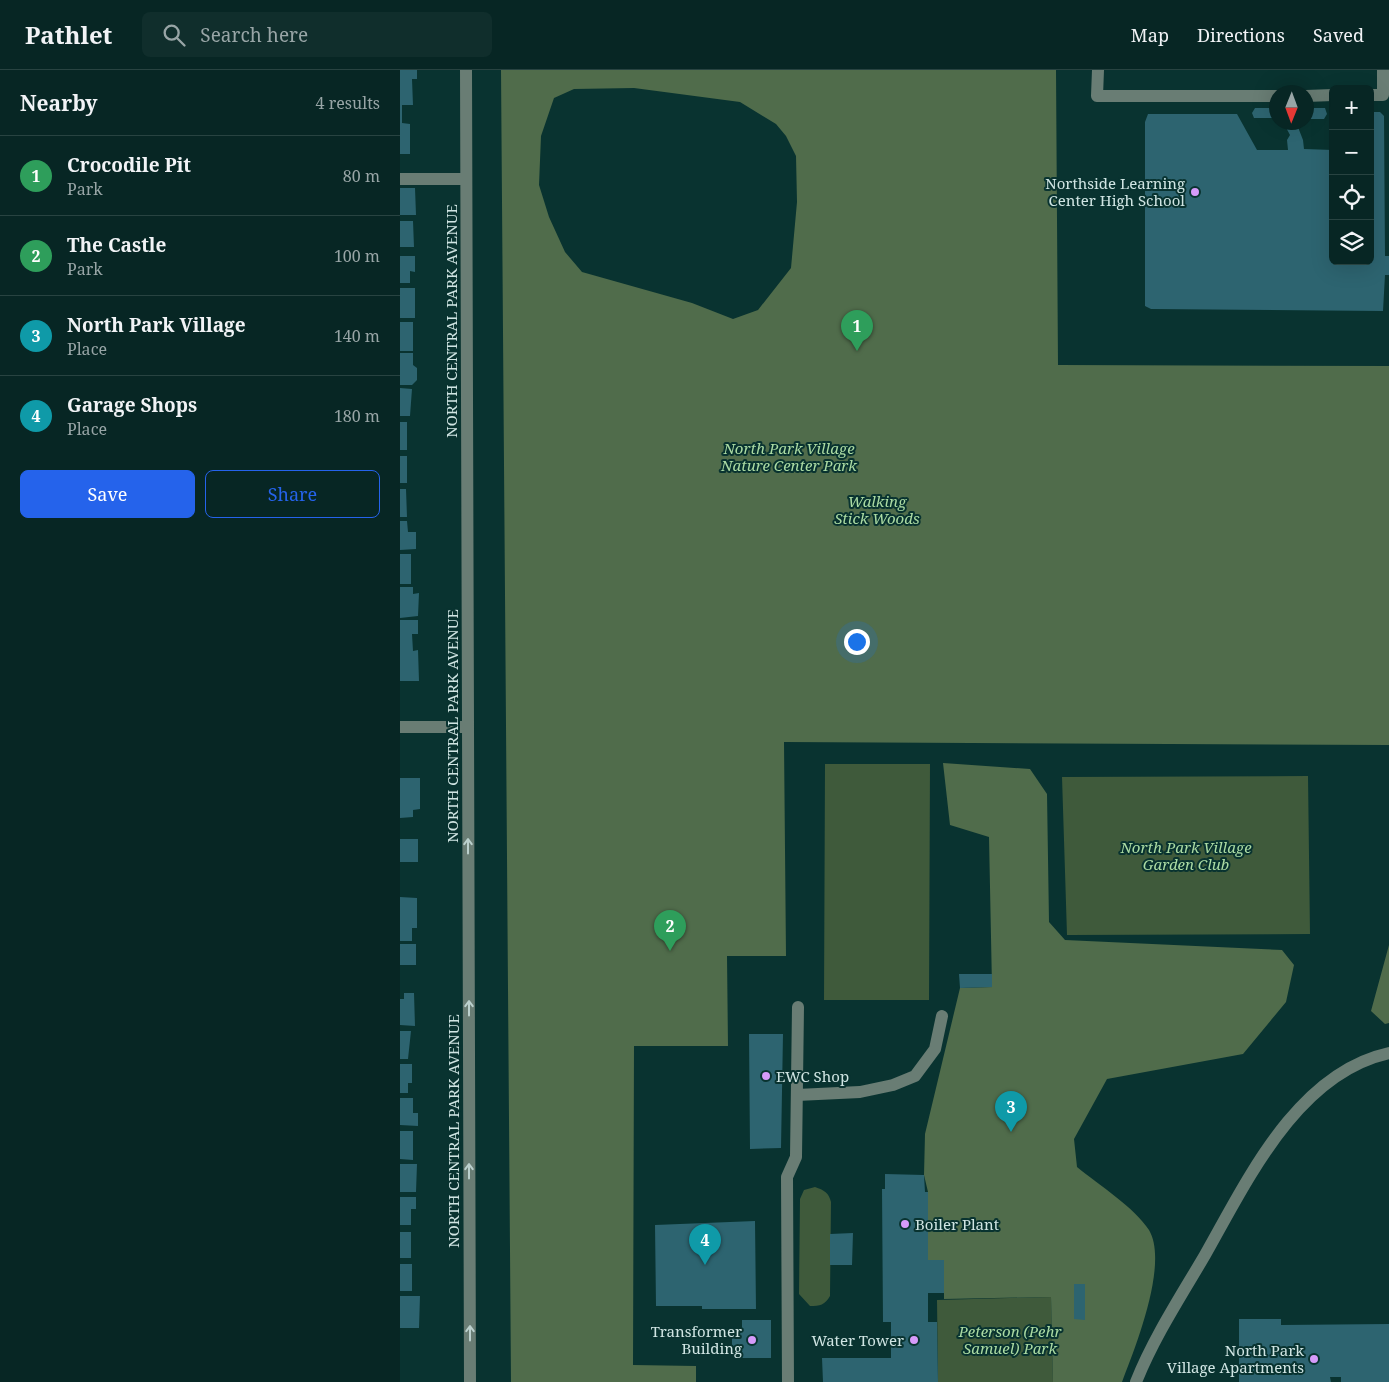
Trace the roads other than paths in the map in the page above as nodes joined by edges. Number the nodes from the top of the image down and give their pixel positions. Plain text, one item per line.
1 (466, 70) edge
2 (1098, 70) edge
3 (1383, 70) edge
4 (1329, 95) edge
5 (1374, 95) edge
6 (1269, 96) edge
7 (1314, 96) edge
8 (400, 179) edge
9 (466, 179) junction
10 (400, 727) edge
11 (468, 727) junction
12 (798, 1006) dead end
13 (942, 1016) dead end
14 (1389, 1053) edge
15 (796, 1095) junction
16 (470, 1382) edge
17 (788, 1382) edge
18 (1136, 1382) edge

1 - 9 street, NORTH CENTRAL PARK AVENUE
2 - 6 street
3 - 5 street
4 - 7 street
8 - 9 street
9 - 11 street, NORTH CENTRAL PARK AVENUE
10 - 11 street
16 -> 11 street, NORTH CENTRAL PARK AVENUE
12 - 15 street
13 - 15 street
14 - 18 street
15 - 17 street

